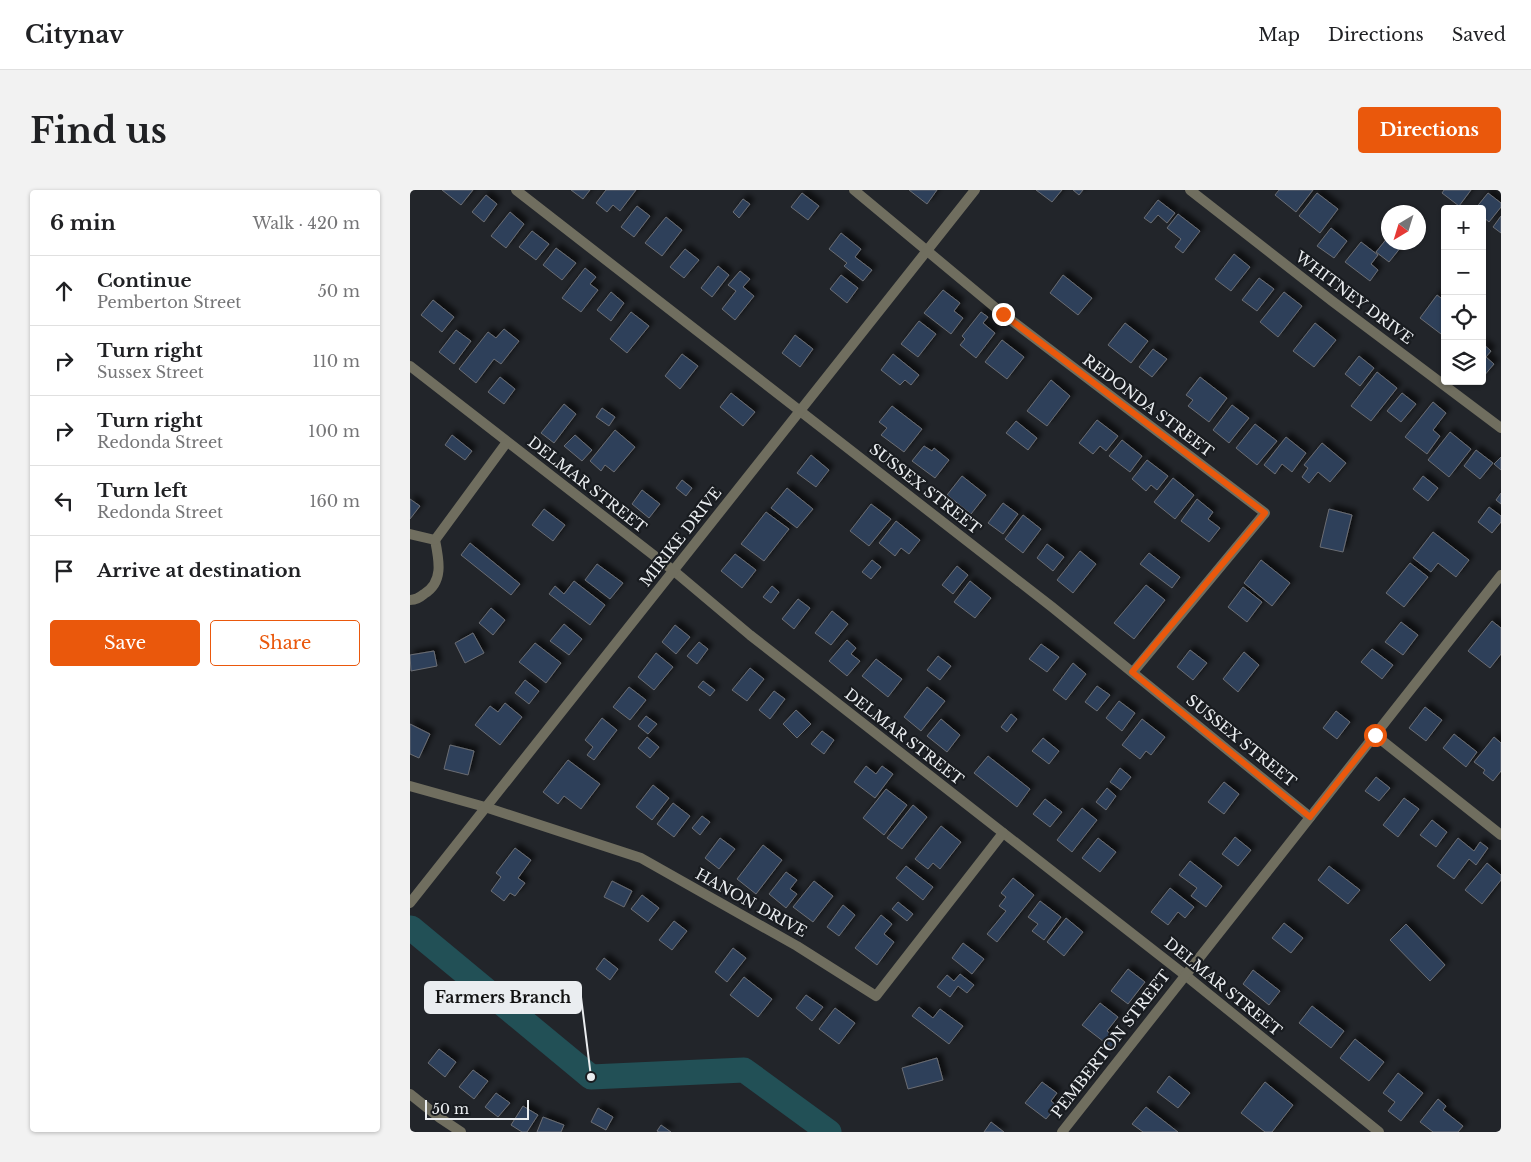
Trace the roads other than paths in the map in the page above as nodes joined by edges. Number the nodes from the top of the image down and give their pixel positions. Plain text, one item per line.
1 (516, 190) edge
2 (854, 190) edge
3 (975, 190) edge
4 (1190, 190) edge
5 (927, 250) junction
6 (410, 366) edge
7 (800, 411) junction
8 (1501, 428) edge
9 (507, 442) junction
10 (410, 534) edge
11 (435, 540) junction
12 (674, 571) junction
13 (1499, 581) edge
14 (410, 600) edge
15 (1132, 672) junction
16 (1375, 735) junction
17 (410, 786) edge
18 (485, 807) junction
19 (1310, 817) junction
20 (1003, 833) junction
21 (1501, 835) edge
22 (410, 903) edge
23 (1185, 975) junction
24 (410, 1094) edge
25 (461, 1132) edge
26 (1062, 1132) edge
27 (1379, 1132) edge

1 - 7 street, SUSSEX STREET
2 - 5 street, REDONDA STREET
3 - 5 street, MIRIKE DRIVE
4 - 8 street, WHITNEY DRIVE
5 - 7 street, MIRIKE DRIVE
5 - 15 street, REDONDA STREET
6 - 9 street, DELMAR STREET
7 - 12 street, MIRIKE DRIVE
7 - 15 street, SUSSEX STREET
9 - 11 street
9 - 12 street, DELMAR STREET
10 - 11 street
11 - 14 street
12 - 18 street, MIRIKE DRIVE
12 - 20 street, DELMAR STREET
13 - 16 street, PEMBERTON STREET
15 - 19 street, SUSSEX STREET
16 - 19 street, PEMBERTON STREET
16 - 21 street
17 - 18 street, HANON DRIVE
18 - 20 street, HANON DRIVE
18 - 22 street, MIRIKE DRIVE
19 - 23 street, PEMBERTON STREET
20 - 23 street, DELMAR STREET
23 - 26 street, PEMBERTON STREET
23 - 27 street, DELMAR STREET
24 - 25 street

